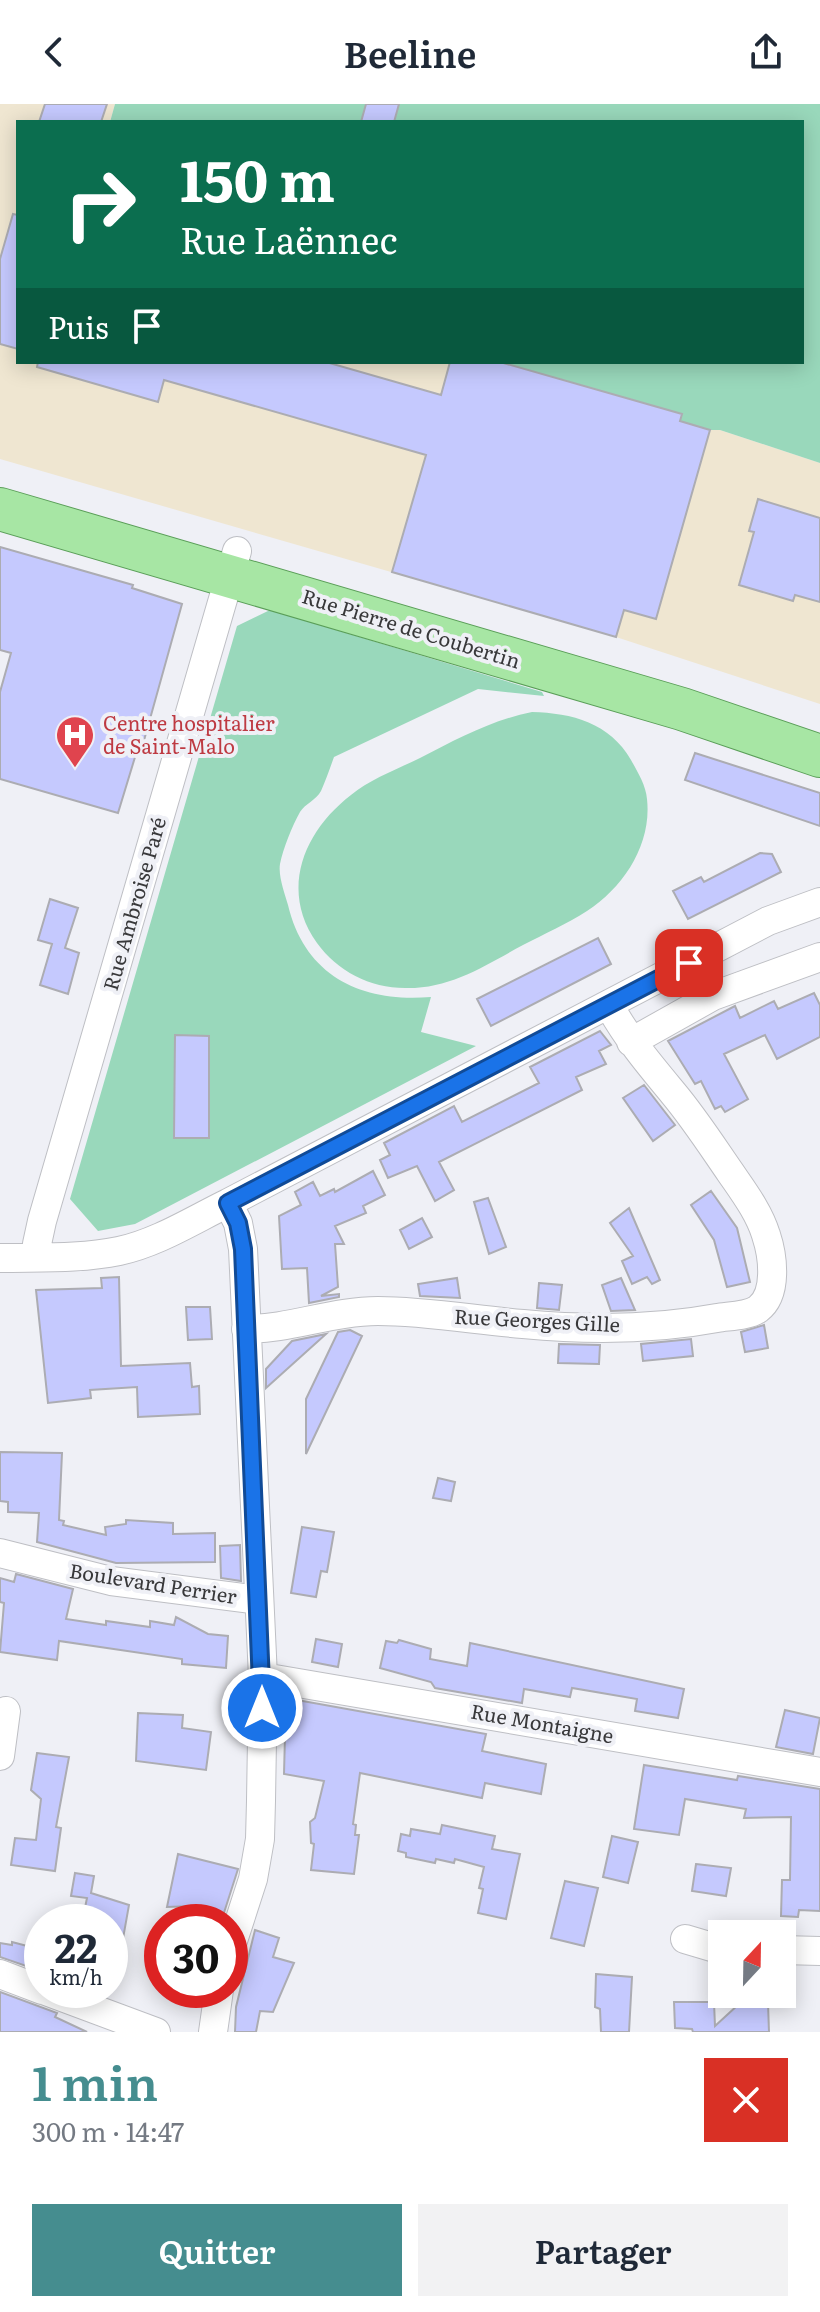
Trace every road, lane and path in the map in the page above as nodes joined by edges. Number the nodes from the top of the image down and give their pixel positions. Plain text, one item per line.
1 (0, 484) edge
2 (0, 509) edge
3 (233, 564) junction
4 (820, 730) edge
5 (820, 756) edge
6 (820, 902) edge
7 (820, 957) edge
8 (609, 1005) junction
9 (631, 1042) junction
10 (228, 1203) junction
11 (38, 1257) junction
12 (0, 1258) edge
13 (246, 1329) junction
14 (0, 1553) edge
15 (259, 1600) junction
16 (263, 1677) junction
17 (6, 1711) dead end
18 (0, 1756) edge
19 (820, 1772) edge
20 (245, 1904) edge
21 (685, 1939) dead end
22 (708, 1946) edge
23 (796, 1950) edge
24 (820, 1951) edge
25 (0, 1974) edge
26 (24, 1983) edge
27 (91, 2008) edge
28 (216, 2008) edge
29 (156, 2032) edge
30 (213, 2032) edge

1 - 3 main road, Rue Pierre de Coubertin
2 - 3 main road, Rue Pierre de Coubertin
3 - 4 main road, Rue Pierre de Coubertin
3 - 5 main road, Rue Pierre de Coubertin
3 - 11 street, Rue Ambroise Paré
6 - 8 street
7 - 9 street
8 - 9 street, Rue Georges Gille
8 - 10 street
9 - 13 street, Rue Georges Gille
10 - 11 street
10 - 13 street
11 - 12 street
13 - 15 street
14 - 15 street, Boulevard Perrier
15 - 16 street
16 - 19 street, Rue Montaigne
16 - 20 street
17 - 18 street
21 - 22 street
23 - 24 street
25 - 26 street
27 - 29 street
28 - 30 street

